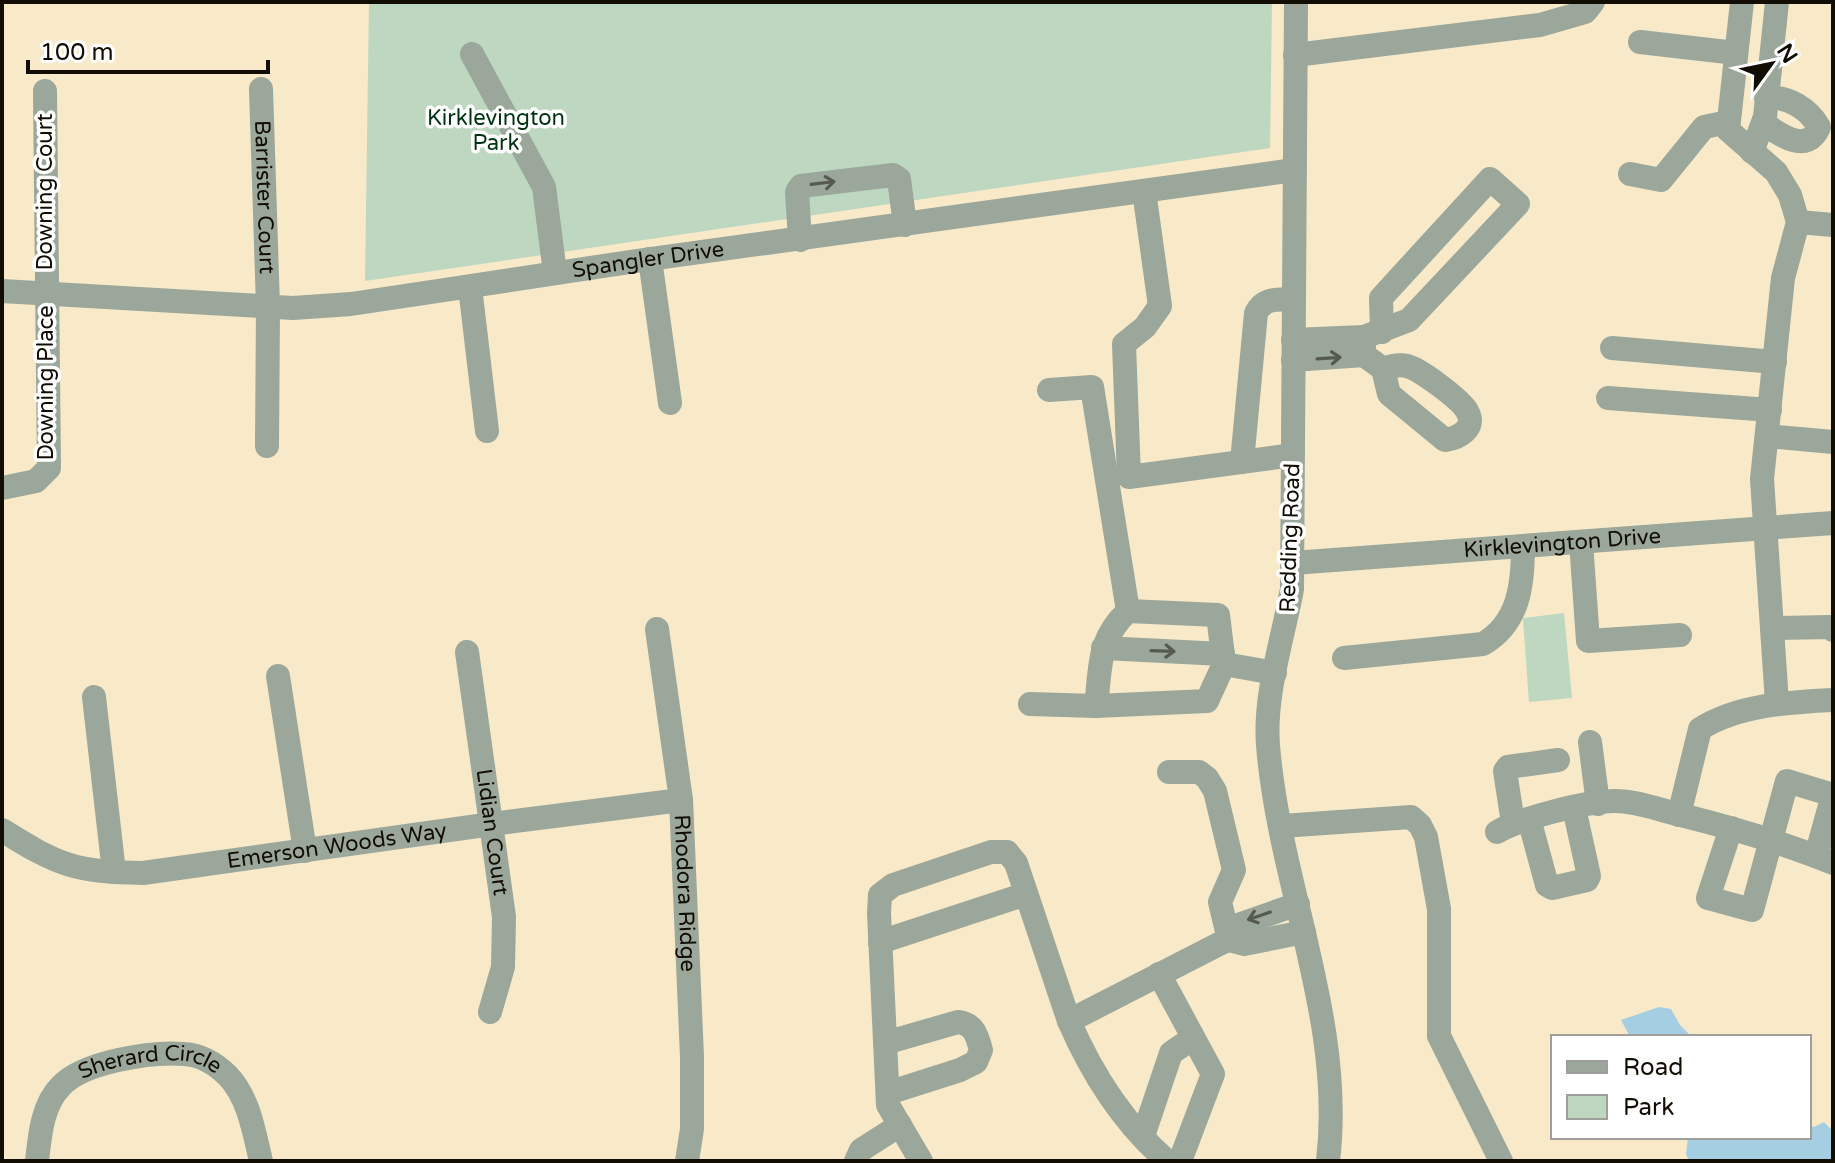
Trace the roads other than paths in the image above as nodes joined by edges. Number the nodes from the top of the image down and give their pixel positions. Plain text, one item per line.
1 (1296, 2) edge
2 (1593, 2) edge
3 (1742, 2) edge
4 (1777, 2) edge
5 (1640, 42) dead end
6 (1736, 53) junction
7 (472, 54) dead end
8 (1295, 55) junction
9 (261, 89) dead end
10 (45, 91) dead end
11 (1766, 98) junction
12 (1728, 122) junction
13 (1763, 123) junction
14 (1752, 152) junction
15 (1294, 170) junction
16 (1630, 174) dead end
17 (1144, 191) junction
18 (1798, 222) junction
19 (905, 225) junction
20 (1833, 225) edge
21 (800, 240) junction
22 (650, 259) junction
23 (555, 273) junction
24 (470, 287) junction
25 (2, 291) edge
26 (46, 293) junction
27 (1293, 299) junction
28 (268, 307) junction
29 (1373, 348) junction
30 (1612, 348) dead end
31 (1293, 350) junction
32 (1775, 362) junction
33 (1049, 390) dead end
34 (1608, 398) dead end
35 (670, 403) dead end
36 (1770, 410) junction
37 (487, 431) dead end
38 (1767, 436) junction
39 (1833, 442) edge
40 (267, 446) dead end
41 (1293, 455) junction
42 (1242, 462) junction
43 (2, 488) edge
44 (1833, 523) edge
45 (1765, 528) junction
46 (1581, 542) junction
47 (1523, 546) junction
48 (1293, 563) junction
49 (1128, 611) junction
50 (1772, 628) junction
51 (657, 629) dead end
52 (1833, 630) edge
53 (1680, 635) dead end
54 (1103, 648) junction
55 (467, 652) dead end
56 (1344, 658) dead end
57 (1223, 659) junction
58 (1275, 673) junction
59 (278, 676) dead end
60 (94, 697) dead end
61 (1833, 700) edge
62 (1777, 703) junction
63 (1030, 704) dead end
64 (1096, 706) junction
65 (1590, 742) dead end
66 (1558, 760) dead end
67 (1169, 772) dead end
68 (681, 800) junction
69 (1586, 806) junction
70 (1679, 815) junction
71 (492, 824) junction
72 (1513, 825) junction
73 (1282, 826) junction
74 (1731, 828) junction
75 (2, 830) edge
76 (1772, 842) junction
77 (305, 851) junction
78 (1824, 860) edge
79 (114, 872) junction
80 (1026, 894) junction
81 (1298, 904) junction
82 (1304, 932) junction
83 (1229, 940) junction
84 (880, 942) junction
85 (1159, 974) junction
86 (490, 1012) dead end
87 (1069, 1021) junction
88 (1193, 1038) junction
89 (885, 1043) junction
90 (888, 1093) junction
91 (900, 1125) junction
92 (1143, 1136) junction
93 (37, 1161) edge
94 (261, 1161) edge
95 (687, 1161) edge
96 (856, 1161) edge
97 (921, 1161) edge
98 (1167, 1161) edge
99 (1180, 1161) edge
100 (1328, 1161) edge
101 (1501, 1161) edge

1 - 8 street, Redding Road
2 - 8 street
3 - 6 street
4 - 11 street
5 - 6 street
6 - 12 street
7 - 23 street
8 - 15 street, Redding Road
9 - 28 street, Barrister Court
10 - 26 street, Downing Court
11 - 13 street
11 - 13 street
12 - 14 street
12 - 16 street
13 - 14 street
14 - 18 street
15 - 17 street, Spangler Drive
15 - 27 street, Redding Road
17 - 19 street, Spangler Drive
17 - 42 street
18 - 20 street
18 - 32 street
19 - 21 street, Spangler Drive
21 -> 19 street
21 - 22 street, Spangler Drive
22 - 23 street, Spangler Drive
22 - 35 street
23 - 24 street, Spangler Drive
24 - 28 street, Spangler Drive
24 - 37 street
25 - 26 street, Spangler Drive
26 - 28 street, Spangler Drive
26 - 43 street, Downing Place
27 - 31 street, Redding Road
27 - 42 street
28 - 40 street, Barrister Court
29 - 29 street
29 - 31 street
30 - 32 street
31 - 41 street, Redding Road
32 - 36 street
33 - 49 street
34 - 36 street
36 - 38 street
38 - 39 street
38 - 45 street
41 - 42 street
41 - 48 street, Redding Road
44 - 45 street, Kirklevington Drive
45 - 46 street, Kirklevington Drive
45 - 50 street
46 - 47 street, Kirklevington Drive
46 - 53 street
47 - 48 street, Kirklevington Drive
47 - 56 street
48 - 58 street, Redding Road
49 - 54 street
49 - 57 street
50 - 52 street
50 - 62 street
51 - 68 street, Rhodora Ridge
54 -> 57 street
54 - 64 street
55 - 71 street, Lidian Court
57 - 58 street
57 - 64 street
58 - 73 street, Redding Road
59 - 77 street
60 - 79 street
61 - 62 street
62 - 70 street
63 - 64 street
65 - 69 street
66 - 72 street
67 - 83 street
68 - 71 street, Emerson Woods Way
68 - 95 street, Rhodora Ridge
69 - 70 street
69 - 72 street
69 - 72 street
70 - 74 street
71 - 77 street, Emerson Woods Way
71 - 86 street, Lidian Court
73 - 81 street, Redding Road
73 - 101 street
74 - 76 street
74 - 76 street
75 - 79 street, Emerson Woods Way
76 - 78 street
76 - 78 street
77 - 79 street, Emerson Woods Way
80 - 84 street
80 - 84 street
80 - 87 street
81 - 82 street, Redding Road
81 -> 83 street
82 - 83 street
82 - 100 street, Redding Road
83 - 85 street
84 - 89 street
85 - 87 street
85 - 88 street
87 - 92 street
88 - 92 street
88 - 99 street
89 - 90 street
89 - 90 street
90 - 91 street
91 - 96 street
91 - 97 street
92 - 98 street
93 - 94 street, Sherard Circle

